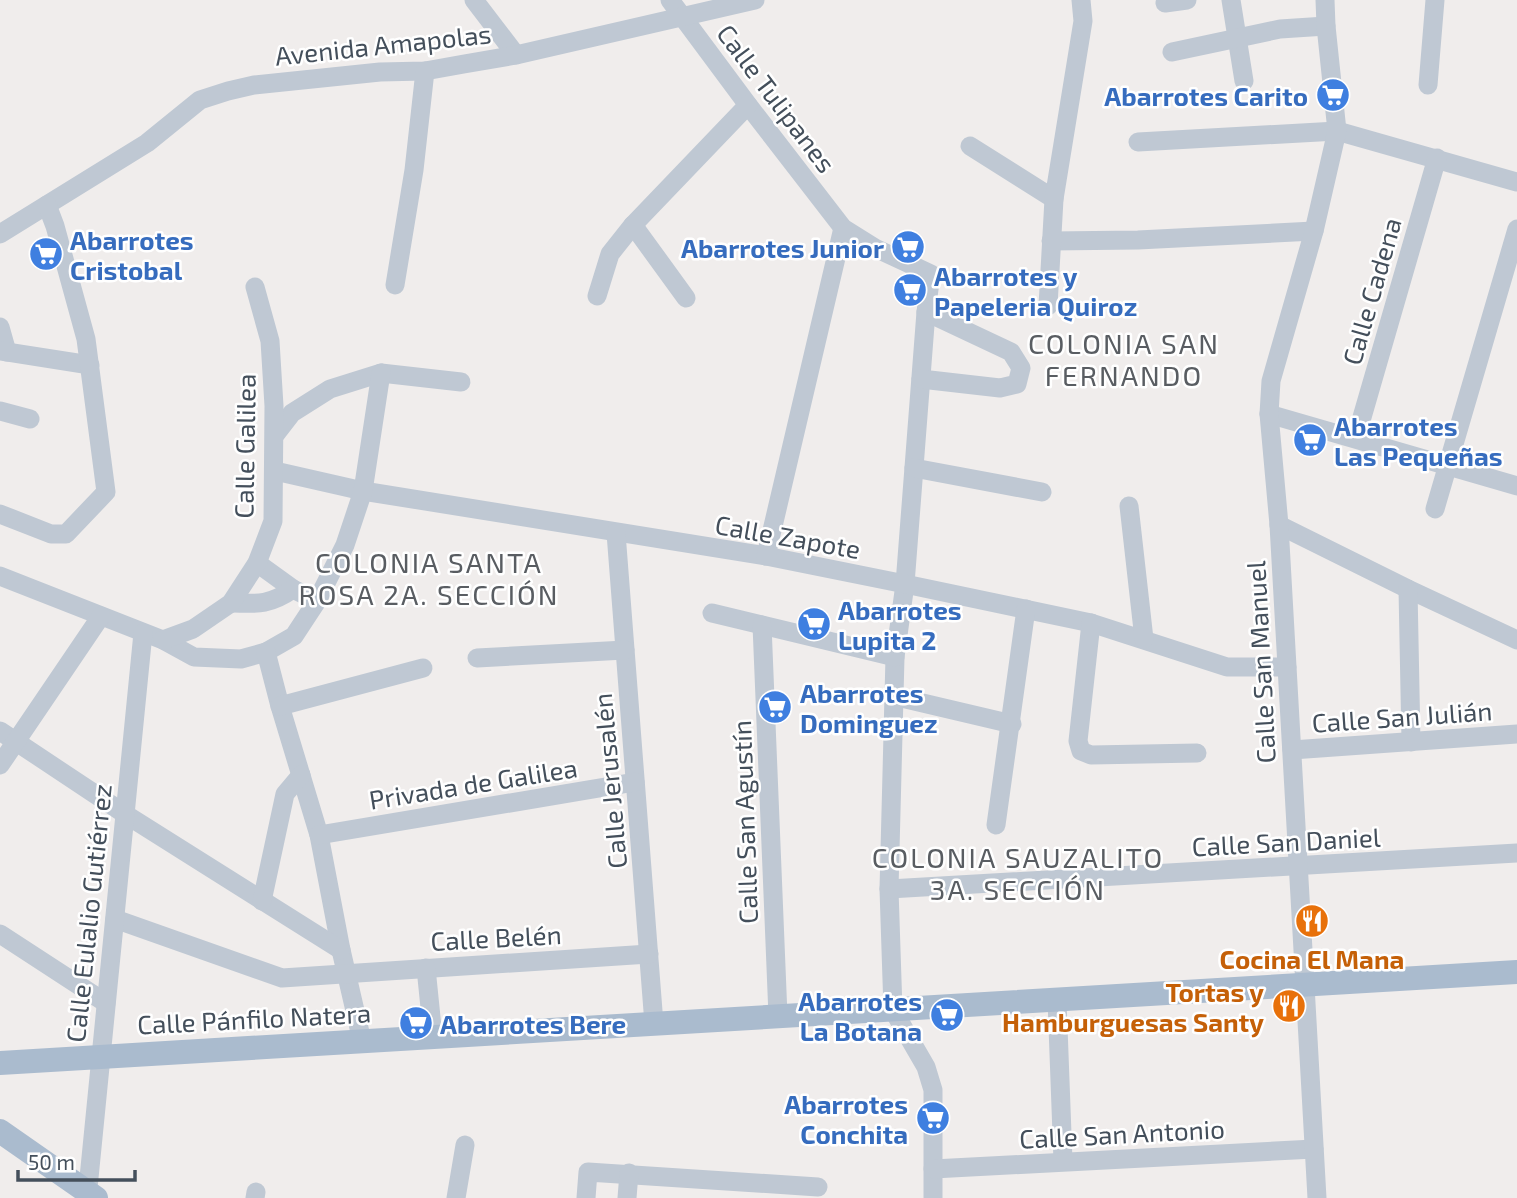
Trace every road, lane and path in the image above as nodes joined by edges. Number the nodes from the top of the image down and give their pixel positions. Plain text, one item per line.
1 (474, 0) edge
2 (755, 0) edge
3 (1081, 0) edge
4 (1187, 0) edge
5 (1231, 0) edge
6 (1325, 0) edge
7 (1435, 0) edge
8 (1165, 4) dead end
9 (676, 8) edge
10 (1326, 26) junction
11 (1237, 37) junction
12 (1172, 52) dead end
13 (516, 55) junction
14 (425, 71) junction
15 (1244, 81) dead end
16 (1428, 85) dead end
17 (748, 106) junction
18 (1337, 131) junction
19 (1138, 142) dead end
20 (970, 146) dead end
21 (1437, 158) junction
22 (1517, 181) edge
23 (1054, 200) junction
24 (47, 205) junction
25 (633, 225) junction
26 (843, 228) junction
27 (1517, 229) edge
28 (1314, 231) junction
29 (0, 234) edge
30 (1051, 240) junction
31 (395, 285) dead end
32 (255, 288) dead end
33 (597, 296) dead end
34 (686, 299) dead end
35 (1048, 306) dead end
36 (926, 312) junction
37 (0, 327) edge
38 (3, 352) edge
39 (90, 365) junction
40 (381, 373) junction
41 (921, 379) junction
42 (461, 382) dead end
43 (0, 411) edge
44 (1269, 414) junction
45 (30, 419) dead end
46 (275, 435) junction
47 (1356, 438) junction
48 (914, 468) junction
49 (1448, 468) junction
50 (275, 471) junction
51 (1517, 486) edge
52 (363, 491) junction
53 (1042, 492) dead end
54 (1129, 506) dead end
55 (1435, 509) dead end
56 (0, 514) edge
57 (1279, 525) junction
58 (616, 533) junction
59 (765, 556) junction
60 (257, 563) junction
61 (0, 576) edge
62 (905, 584) junction
63 (293, 589) junction
64 (1408, 589) junction
65 (317, 601) junction
66 (230, 603) junction
67 (1026, 609) junction
68 (712, 613) dead end
69 (101, 617) junction
70 (1091, 623) junction
71 (762, 625) junction
72 (143, 633) junction
73 (1144, 639) junction
74 (163, 640) junction
75 (1517, 640) edge
76 (625, 650) junction
77 (266, 652) junction
78 (895, 657) junction
79 (477, 659) dead end
80 (1287, 667) junction
81 (423, 668) dead end
82 (893, 696) junction
83 (280, 706) junction
84 (1012, 724) junction
85 (1517, 734) edge
86 (8, 736) edge
87 (1411, 742) junction
88 (1292, 750) junction
89 (1197, 752) dead end
90 (0, 765) edge
91 (301, 775) junction
92 (635, 782) junction
93 (125, 814) junction
94 (996, 825) dead end
95 (319, 835) junction
96 (1517, 853) edge
97 (1297, 867) junction
98 (889, 889) junction
99 (262, 901) junction
100 (115, 919) junction
101 (0, 934) edge
102 (341, 950) junction
103 (649, 954) junction
104 (426, 968) junction
105 (1517, 972) edge
106 (347, 973) junction
107 (1305, 985) junction
108 (1057, 1000) junction
109 (106, 1003) junction
110 (894, 1010) junction
111 (778, 1016) junction
112 (654, 1024) junction
113 (433, 1037) junction
114 (362, 1041) junction
115 (100, 1057) junction
116 (0, 1063) edge
117 (0, 1131) edge
118 (465, 1145) dead end
119 (1314, 1150) junction
120 (1063, 1161) junction
121 (933, 1169) junction
122 (629, 1173) junction
123 (818, 1187) dead end
124 (770, 1192) edge
125 (90, 1196) edge
126 (456, 1198) edge
127 (586, 1198) edge
128 (627, 1198) edge
129 (933, 1198) edge
130 (1317, 1198) edge

1 - 13 street
2 - 9 street, Avenida Amapolas
3 - 23 street
4 - 8 street
5 - 11 street
6 - 10 street, Calle San Manuel
7 - 16 street
9 - 13 street, Avenida Amapolas
9 - 17 street, Calle Tulipanes
10 - 11 street
10 - 18 street, Calle San Manuel
11 - 12 street
11 - 15 street
13 - 14 street, Avenida Amapolas
14 - 24 street, Avenida Amapolas
14 - 31 street
17 - 25 street
17 - 26 street, Calle Tulipanes
18 - 19 street
18 - 21 street
18 - 28 street, Calle San Manuel
20 - 23 street
21 - 22 street
21 - 47 street, Calle Cadena
23 - 30 street
24 - 29 street, Avenida Amapolas
24 - 39 street
25 - 33 street
25 - 34 street
26 - 36 street
26 - 59 street
27 - 49 street
28 - 30 street
28 - 44 street, Calle San Manuel
30 - 35 street
32 - 46 street, Calle Galilea
36 - 41 street
36 - 41 street
37 - 38 street
38 - 39 street
39 - 56 street
40 - 42 street
40 - 46 street
40 - 52 street
41 - 48 street
43 - 45 street
44 - 47 street
44 - 57 street, Calle San Manuel
46 - 50 street, Calle Galilea
47 - 49 street
48 - 53 street
48 - 62 street
49 - 51 street
49 - 55 street
50 - 52 street, Calle Zapote
50 - 60 street, Calle Galilea
52 - 58 street, Calle Zapote
52 - 65 street
54 - 73 street
57 - 64 street
57 - 80 street, Calle San Manuel
58 - 59 street, Calle Zapote
58 - 76 street, Calle Jerusalén
59 - 62 street, Calle Zapote
60 - 63 street
60 - 66 street, Calle Galilea
61 - 69 street
62 - 67 street, Calle Zapote
62 - 78 street
63 - 65 street
63 - 66 street
64 - 75 street
64 - 87 street
65 - 77 street
66 - 74 street, Calle Galilea
67 - 70 street, Calle Zapote
67 - 84 street
68 - 71 street
69 - 72 street
69 - 86 street
70 - 73 street, Calle Zapote
70 - 89 street
71 - 78 street
71 - 111 street, Calle San Agustín
72 - 74 street
72 - 93 street, Calle Eulalio Gutiérrez
73 - 80 street, Calle Zapote
74 - 77 street
76 - 79 street
76 - 92 street, Calle Jerusalén
77 - 83 street
78 - 82 street
80 - 88 street, Calle San Manuel
81 - 83 street
82 - 84 street
82 - 98 street
83 - 91 street
84 - 94 street
85 - 87 street, Calle San Julián
86 - 90 street
86 - 93 street
87 - 88 street, Calle San Julián
88 - 97 street, Calle San Manuel
91 - 95 street
91 - 99 street
92 - 95 street, Privada de Galilea
92 - 103 street, Calle Jerusalén
93 - 99 street
93 - 100 street, Calle Eulalio Gutiérrez
95 - 102 street
96 - 97 street, Calle San Daniel
97 - 98 street, Calle San Daniel
97 - 107 street, Calle San Manuel
98 - 110 street
99 - 102 street
100 - 106 street, Calle Belén
100 - 109 street, Calle Eulalio Gutiérrez
101 - 109 street
102 - 106 street
103 - 104 street, Calle Belén
103 - 112 street, Calle Jerusalén
104 - 106 street, Calle Belén
104 - 113 street
105 - 107 main road, Calle Pánfilo Natera
106 - 114 street
107 - 108 main road, Calle Pánfilo Natera
107 - 119 street, Calle San Manuel
108 - 110 main road, Calle Pánfilo Natera
108 - 120 street
109 - 115 street, Calle Eulalio Gutiérrez
110 - 111 main road, Calle Pánfilo Natera
110 - 121 street
111 - 112 main road, Calle Pánfilo Natera
112 - 113 main road, Calle Pánfilo Natera
113 - 114 main road, Calle Pánfilo Natera
114 - 115 main road, Calle Pánfilo Natera
115 - 116 main road, Calle Pánfilo Natera
115 - 125 street, Calle Eulalio Gutiérrez
117 - 125 main road
118 - 126 street
119 - 120 street, Calle San Antonio
119 - 130 street, Calle San Manuel
120 - 121 street, Calle San Antonio
121 - 129 street
122 - 124 street
122 - 127 street
122 - 128 street
123 - 124 street

